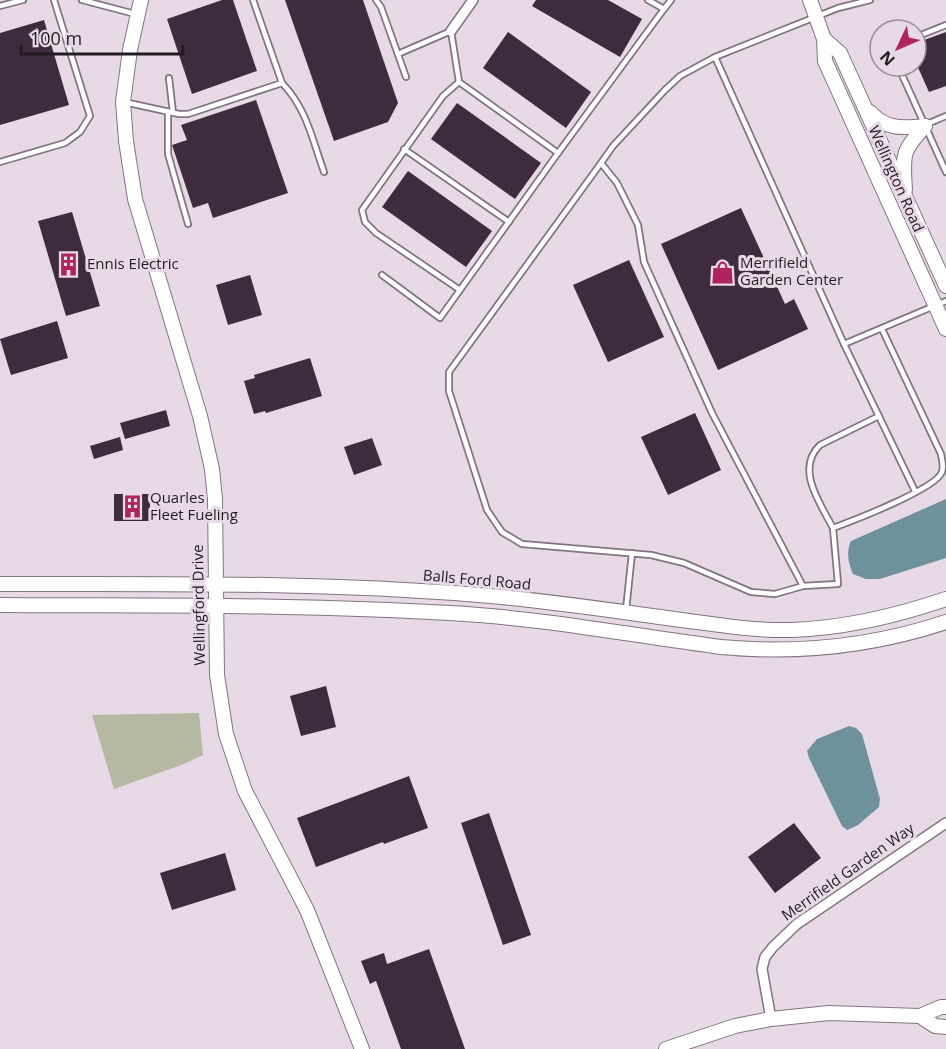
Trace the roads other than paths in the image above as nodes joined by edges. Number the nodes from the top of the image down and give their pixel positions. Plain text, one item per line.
1 (23, 0) edge
2 (54, 0) edge
3 (82, 0) edge
4 (141, 0) edge
5 (253, 0) edge
6 (376, 0) edge
7 (473, 0) edge
8 (648, 0) edge
9 (671, 0) edge
10 (810, 0) edge
11 (868, 0) edge
12 (0, 6) edge
13 (664, 9) junction
14 (138, 14) junction
15 (816, 17) junction
16 (946, 25) edge
17 (450, 31) junction
18 (928, 32) edge
19 (824, 39) junction
20 (398, 54) junction
21 (715, 57) junction
22 (406, 77) dead end
23 (169, 78) dead end
24 (903, 78) edge
25 (459, 82) junction
26 (282, 83) junction
27 (123, 102) junction
28 (863, 104) junction
29 (171, 112) junction
30 (946, 116) edge
31 (925, 126) junction
32 (404, 149) junction
33 (558, 153) junction
34 (0, 162) edge
35 (601, 163) junction
36 (324, 172) dead end
37 (946, 172) edge
38 (905, 198) junction
39 (509, 222) junction
40 (188, 224) dead end
41 (382, 275) dead end
42 (946, 286) edge
43 (460, 290) junction
44 (941, 304) edge
45 (882, 329) junction
46 (946, 329) edge
47 (844, 344) junction
48 (879, 416) junction
49 (915, 491) junction
50 (833, 528) junction
51 (632, 553) junction
52 (215, 583) junction
53 (0, 584) edge
54 (803, 586) junction
55 (946, 599) edge
56 (0, 605) edge
57 (215, 606) junction
58 (625, 613) junction
59 (946, 622) edge
60 (585, 628) junction
61 (946, 823) edge
62 (946, 1007) edge
63 (920, 1016) junction
64 (771, 1019) junction
65 (946, 1027) edge
66 (362, 1049) edge
67 (666, 1049) edge

1 - 12 lane
2 - 34 lane
3 - 14 lane
4 - 14 main road, Wellingford Drive
5 - 26 lane
6 - 20 lane
7 - 17 street
8 - 13 lane
9 - 13 lane
10 - 15 main road, Wellington Road
11 - 15 lane
13 - 33 lane
14 - 27 main road, Wellingford Drive
15 - 19 main road, Wellington Road
15 - 21 lane
16 - 18 lane
17 - 20 lane
17 - 25 lane
19 - 28 main road, Wellington Road
19 - 44 main road, Wellington Road
20 - 22 lane
21 - 35 lane
21 - 47 lane
23 - 29 lane
24 - 31 lane
25 - 32 lane
25 - 33 lane
26 - 29 lane
26 - 36 lane
27 - 29 lane
27 - 52 main road, Wellingford Drive
28 - 31 main road
28 - 38 main road, Wellington Road
29 - 40 lane
30 - 31 lane
31 - 37 lane
31 - 38 main road
32 - 39 lane
32 - 43 lane
33 - 39 lane
35 - 51 lane
35 - 54 lane
38 - 42 main road, Wellington Road
39 - 43 lane
41 - 43 lane
44 - 45 lane
44 - 46 main road, Wellington Road
45 - 47 lane
45 - 49 lane
47 - 48 lane
48 - 49 lane
48 - 50 lane
49 - 50 lane
50 - 54 lane
51 - 54 lane
51 - 58 lane
52 - 53 main road, Balls Ford Road
52 - 57 main road, Wellingford Drive
52 - 58 main road, Balls Ford Road
55 - 58 main road, Balls Ford Road
56 - 57 main road
57 - 60 main road
57 - 66 main road, Wellingford Drive
58 - 60 main road
59 - 60 main road
61 - 64 street, Merrifield Garden Way
62 - 63 main road
63 - 64 main road
63 - 65 main road
64 - 67 main road

